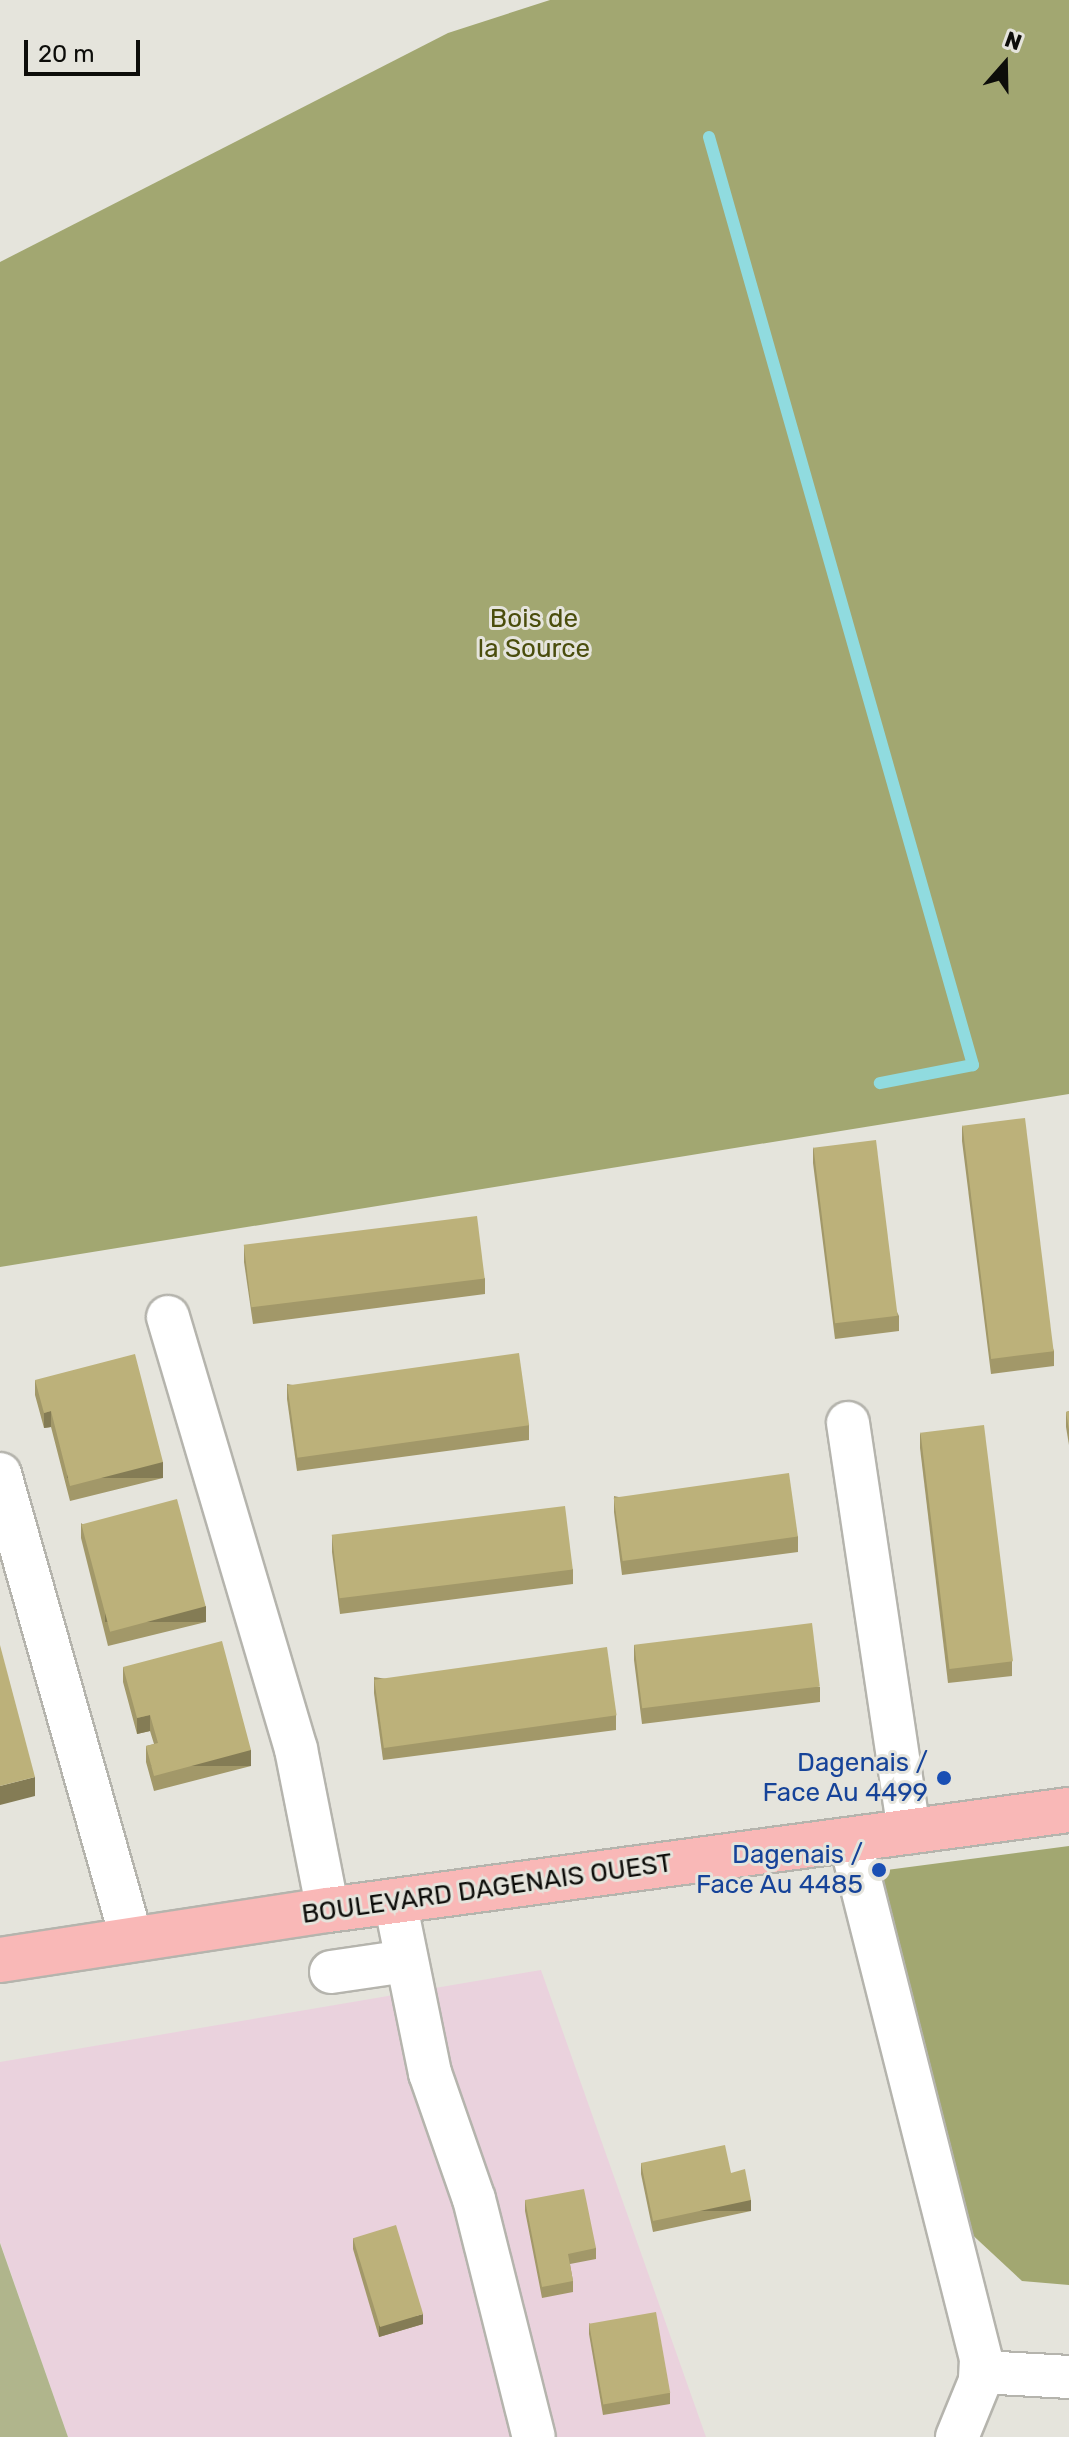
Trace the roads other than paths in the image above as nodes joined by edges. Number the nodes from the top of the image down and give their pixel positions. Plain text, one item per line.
1 (168, 1317) dead end
2 (848, 1423) dead end
3 (0, 1474) edge
4 (1069, 1810) edge
5 (909, 1832) junction
6 (850, 1840) junction
7 (395, 1901) junction
8 (328, 1910) junction
9 (132, 1940) junction
10 (0, 1960) edge
11 (406, 1961) junction
12 (331, 1972) dead end
13 (982, 2372) junction
14 (1069, 2377) edge
15 (534, 2437) edge
16 (957, 2437) edge

1 - 8 lane
2 - 5 lane
3 - 9 lane
4 - 5 main road, BOULEVARD DAGENAIS OUEST
5 - 6 main road, BOULEVARD DAGENAIS OUEST
6 - 7 main road, BOULEVARD DAGENAIS OUEST
6 - 13 lane
7 - 8 main road, BOULEVARD DAGENAIS OUEST
7 - 11 lane
8 - 9 main road, BOULEVARD DAGENAIS OUEST
9 - 10 main road, BOULEVARD DAGENAIS OUEST
11 - 12 lane
11 - 15 lane
13 - 14 lane
13 - 16 lane

